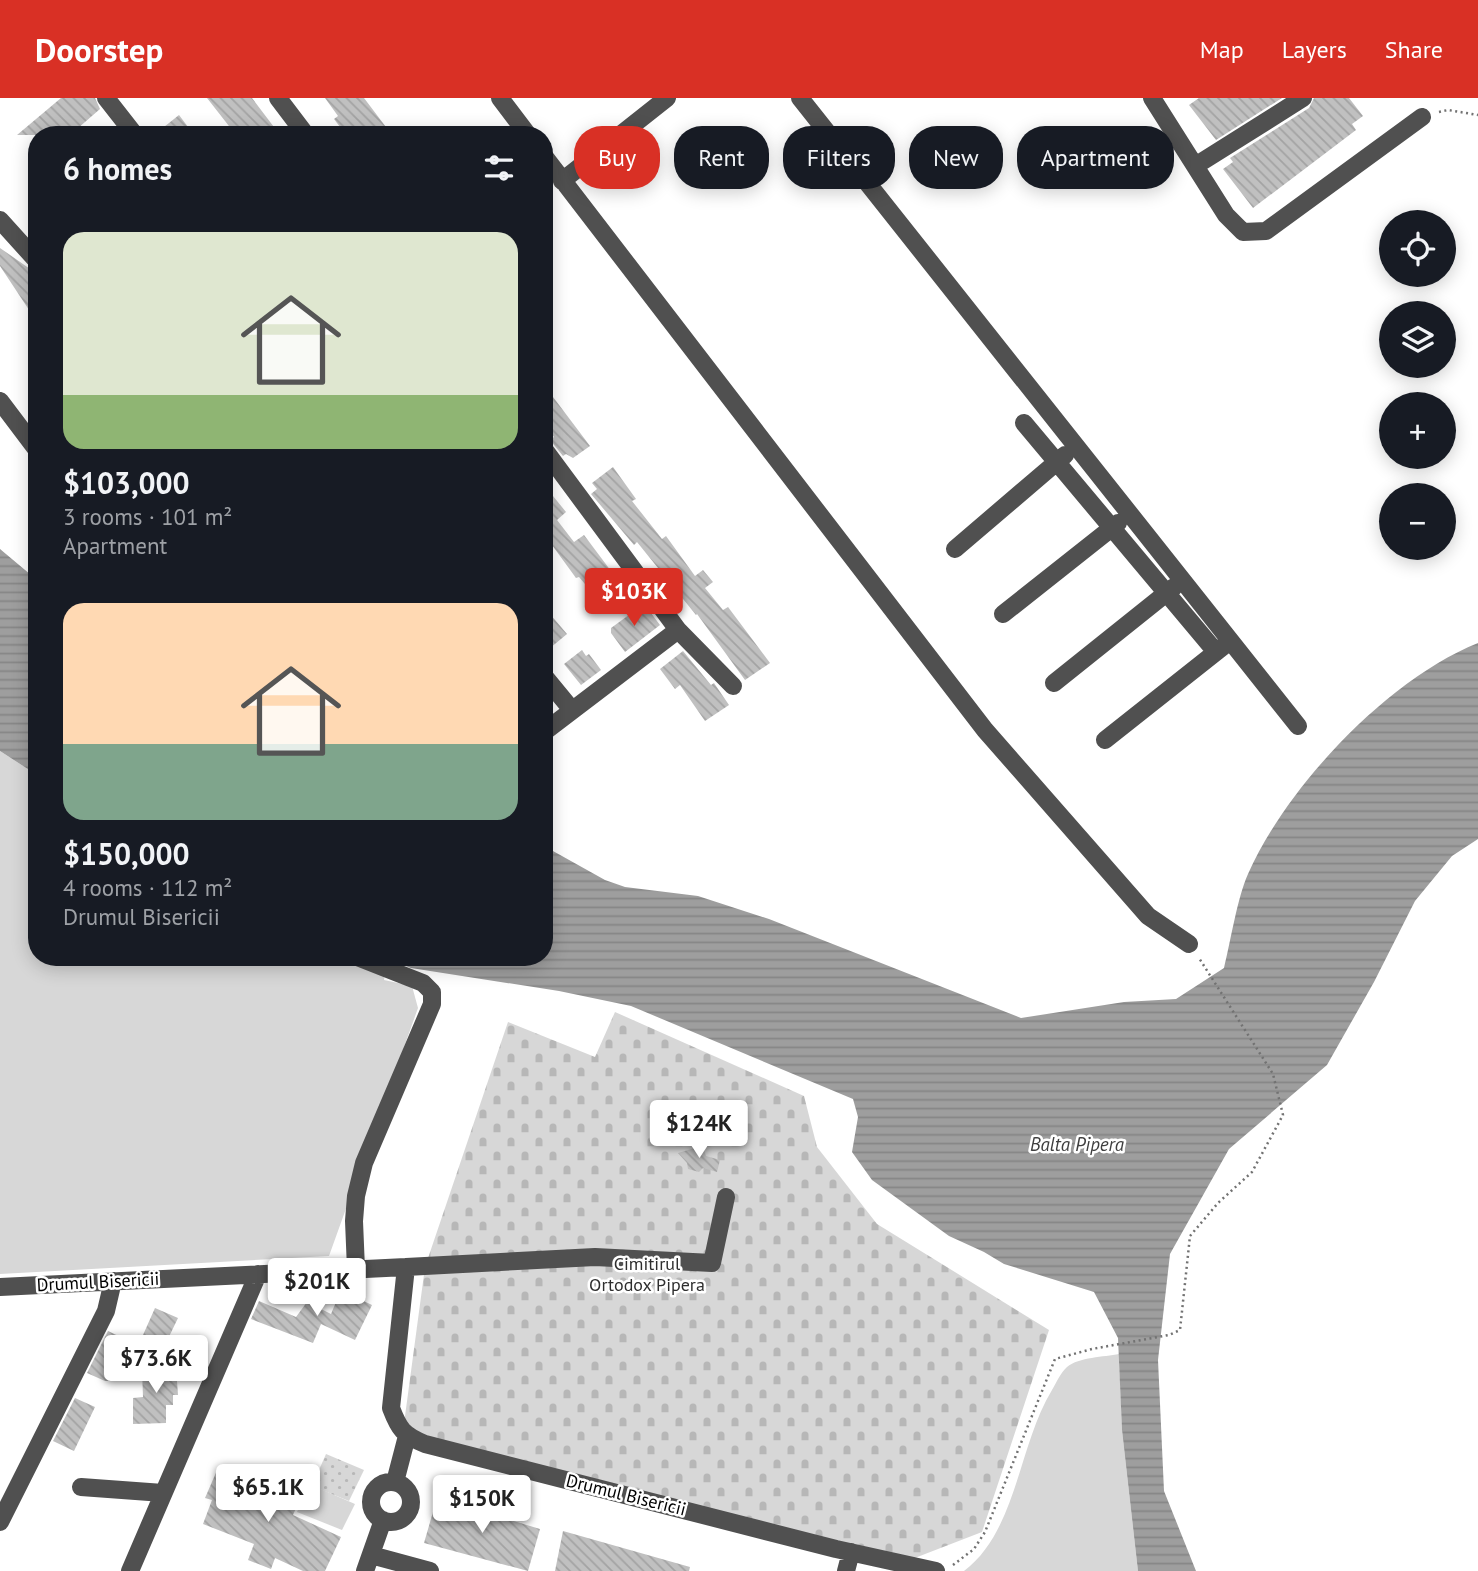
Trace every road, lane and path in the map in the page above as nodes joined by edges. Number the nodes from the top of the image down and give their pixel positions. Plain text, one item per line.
1 (106, 98) edge
2 (278, 98) edge
3 (500, 98) edge
4 (667, 98) edge
5 (800, 98) edge
6 (1152, 98) edge
7 (1303, 98) edge
8 (1478, 115) edge
9 (1422, 117) joint
10 (128, 126) edge
11 (299, 126) edge
12 (521, 126) edge
13 (1195, 166) junction
14 (553, 168) edge
15 (562, 181) junction
16 (0, 220) edge
17 (28, 251) edge
18 (0, 401) edge
19 (1024, 423) dead end
20 (28, 438) edge
21 (1075, 446) junction
22 (553, 461) edge
23 (1056, 462) junction
24 (1129, 514) junction
25 (1111, 528) junction
26 (955, 549) dead end
27 (1182, 580) junction
28 (1167, 592) junction
29 (1003, 614) dead end
30 (678, 630) junction
31 (1230, 641) junction
32 (1216, 652) junction
33 (1054, 683) dead end
34 (553, 687) edge
35 (733, 687) dead end
36 (572, 710) junction
37 (553, 725) edge
38 (1298, 726) dead end
39 (1105, 740) dead end
40 (1189, 944) joint
41 (380, 966) edge
42 (726, 1196) dead end
43 (406, 1266) junction
44 (356, 1269) junction
45 (258, 1274) junction
46 (113, 1281) junction
47 (0, 1287) edge
48 (407, 1436) junction
49 (396, 1482) junction
50 (80, 1487) dead end
51 (163, 1493) junction
52 (383, 1520) junction
53 (0, 1522) edge
54 (851, 1552) junction
55 (368, 1563) edge
56 (130, 1571) edge
57 (430, 1571) edge
58 (846, 1571) edge
59 (936, 1571) edge
60 (944, 1571) edge

1 - 10 street
2 - 11 street
3 - 12 street
4 - 15 street
5 - 21 street
6 - 13 street
7 - 13 street
8 - 9 path
9 - 13 street
14 - 15 street
15 - 40 street
16 - 17 street
18 - 20 street
19 - 23 street
21 - 23 street
21 - 24 street
22 - 30 street
23 - 25 street
23 - 26 street
24 - 25 street
24 - 27 street
25 - 28 street
25 - 29 street
27 - 28 street
27 - 31 street
28 - 32 street
28 - 33 street
30 - 35 street
30 - 36 street
31 - 32 street
31 - 38 street
32 - 39 street
34 - 36 street
36 - 37 street
40 - 60 path
41 - 44 street
42 - 43 street, Drumul Bisericii
43 - 44 street, Drumul Bisericii
43 - 48 street
44 - 45 street, Drumul Bisericii
45 - 46 street, Drumul Bisericii
45 - 51 street
46 - 47 street, Drumul Bisericii
46 - 53 street
48 - 49 street
48 - 54 street, Drumul Bisericii
49 - 52 street
49 - 52 street
50 - 51 street
51 - 56 street
52 - 55 street
54 - 58 street
54 - 59 street, Drumul Bisericii
55 - 57 street

